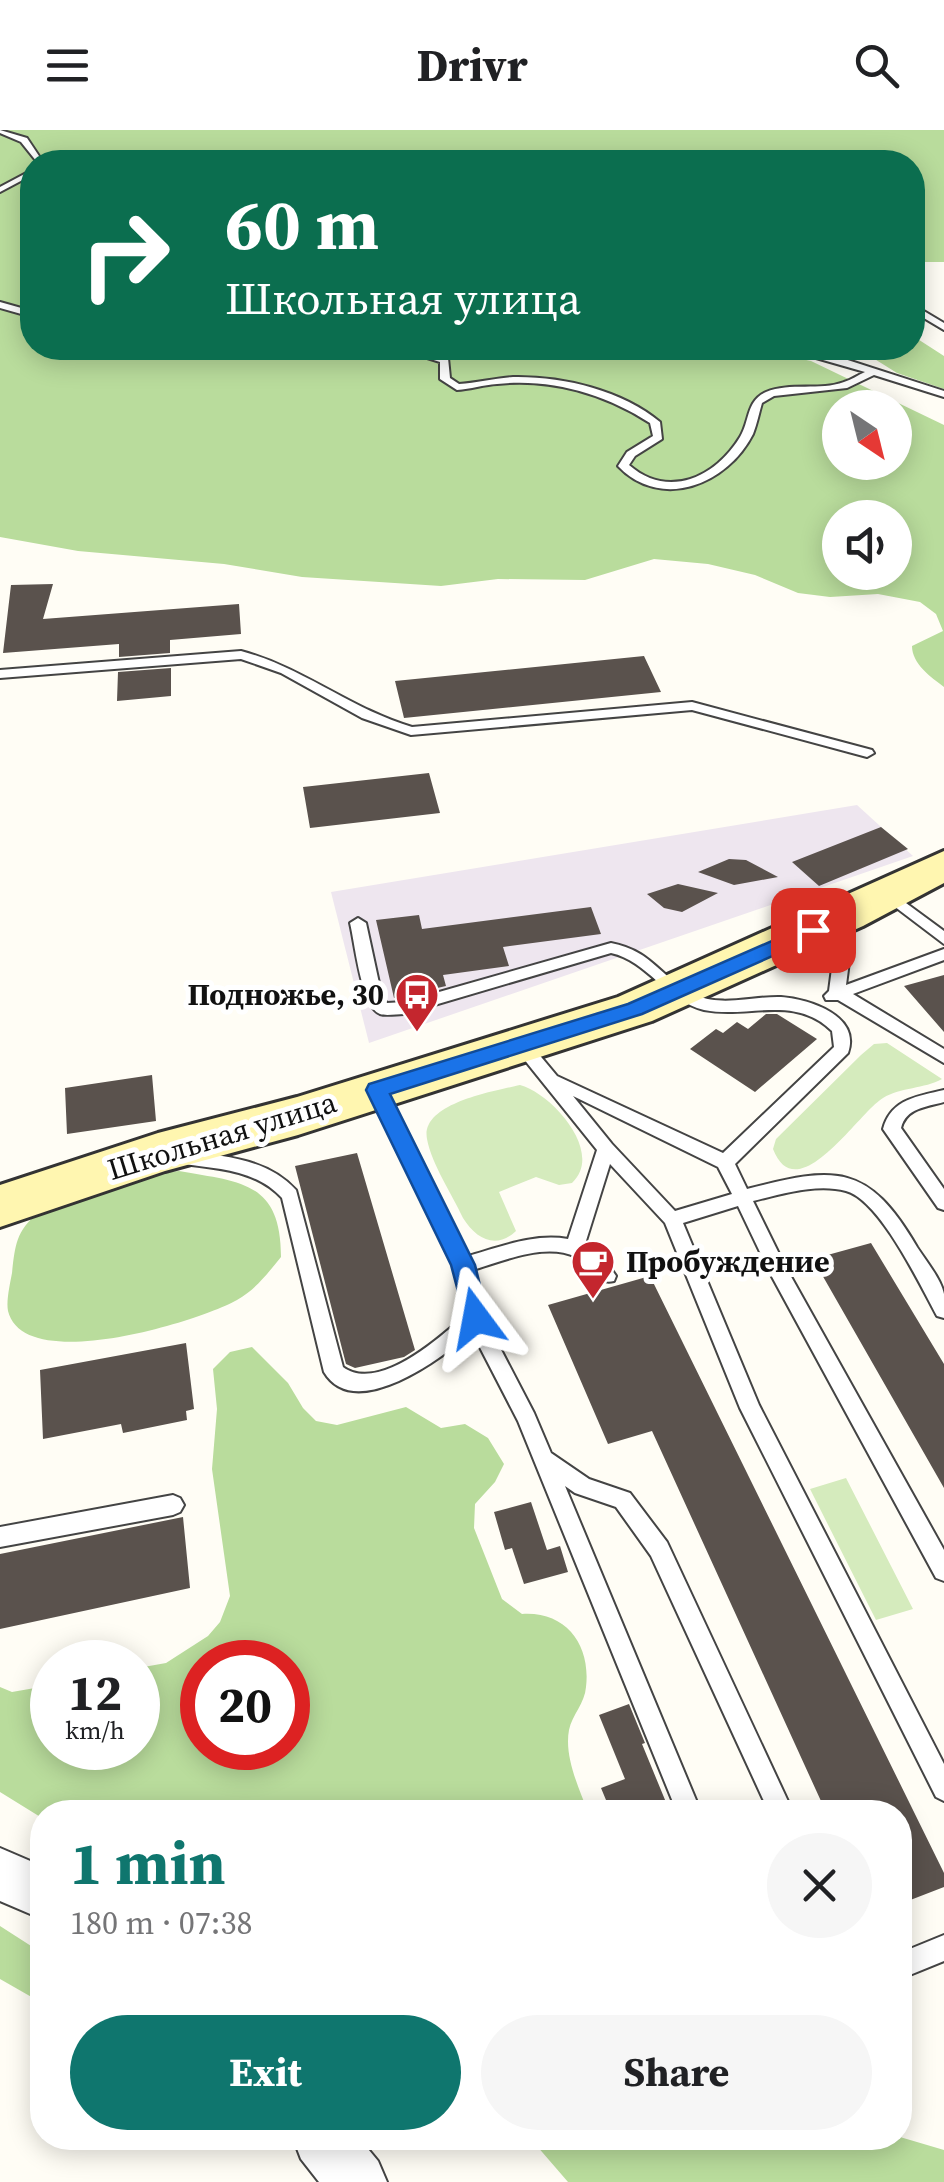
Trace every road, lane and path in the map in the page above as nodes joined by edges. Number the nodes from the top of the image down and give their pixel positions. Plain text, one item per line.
1 (0, 130) edge
2 (31, 150) edge
3 (446, 360) edge
4 (834, 360) edge
5 (874, 370) junction
6 (944, 394) edge
7 (0, 674) edge
8 (867, 753) dead end
9 (944, 865) edge
10 (867, 904) junction
11 (358, 923) dead end
12 (944, 938) edge
13 (944, 954) edge
14 (676, 992) junction
15 (837, 992) junction
16 (813, 1010) junction
17 (521, 1044) junction
18 (944, 1056) edge
19 (553, 1080) junction
20 (377, 1090) junction
21 (944, 1096) edge
22 (606, 1148) junction
23 (158, 1153) junction
24 (725, 1162) junction
25 (744, 1199) junction
26 (944, 1203) edge
27 (0, 1206) edge
28 (672, 1219) junction
29 (574, 1245) junction
30 (463, 1265) junction
31 (607, 1276) dead end
32 (944, 1310) edge
33 (476, 1318) junction
34 (542, 1458) junction
35 (173, 1505) dead end
36 (0, 1537) edge
37 (944, 1572) edge
38 (944, 1789) edge
39 (684, 1800) edge
40 (775, 1800) edge
41 (0, 1874) edge
42 (30, 1888) edge
43 (944, 1948) edge
44 (912, 1961) edge
45 (332, 2150) edge
46 (357, 2182) edge

1 - 2 lane
3 - 5 lane
4 - 5 lane
5 - 6 lane
7 - 8 lane
9 - 10 main road, Школьная улица
10 - 12 lane
10 - 14 main road, Школьная улица
10 - 15 lane
11 - 14 lane
13 - 15 lane
14 - 16 lane
14 - 17 main road, Школьная улица
15 - 16 lane
15 - 18 lane
16 - 24 lane
17 - 19 lane
17 - 20 main road, Школьная улица
19 - 22 lane
19 - 24 lane
20 - 23 main road, Школьная улица
20 - 30 lane
21 - 26 lane
22 - 28 lane
22 - 29 lane
23 - 27 main road, Школьная улица
23 - 33 lane
24 - 25 lane
25 - 28 lane
25 - 32 lane
25 - 37 lane
28 - 38 lane
29 - 30 lane
29 - 31 lane
30 - 33 lane
33 - 34 lane
34 - 39 lane
34 - 40 lane
35 - 36 lane
41 - 42 street
43 - 44 lane
45 - 46 street

